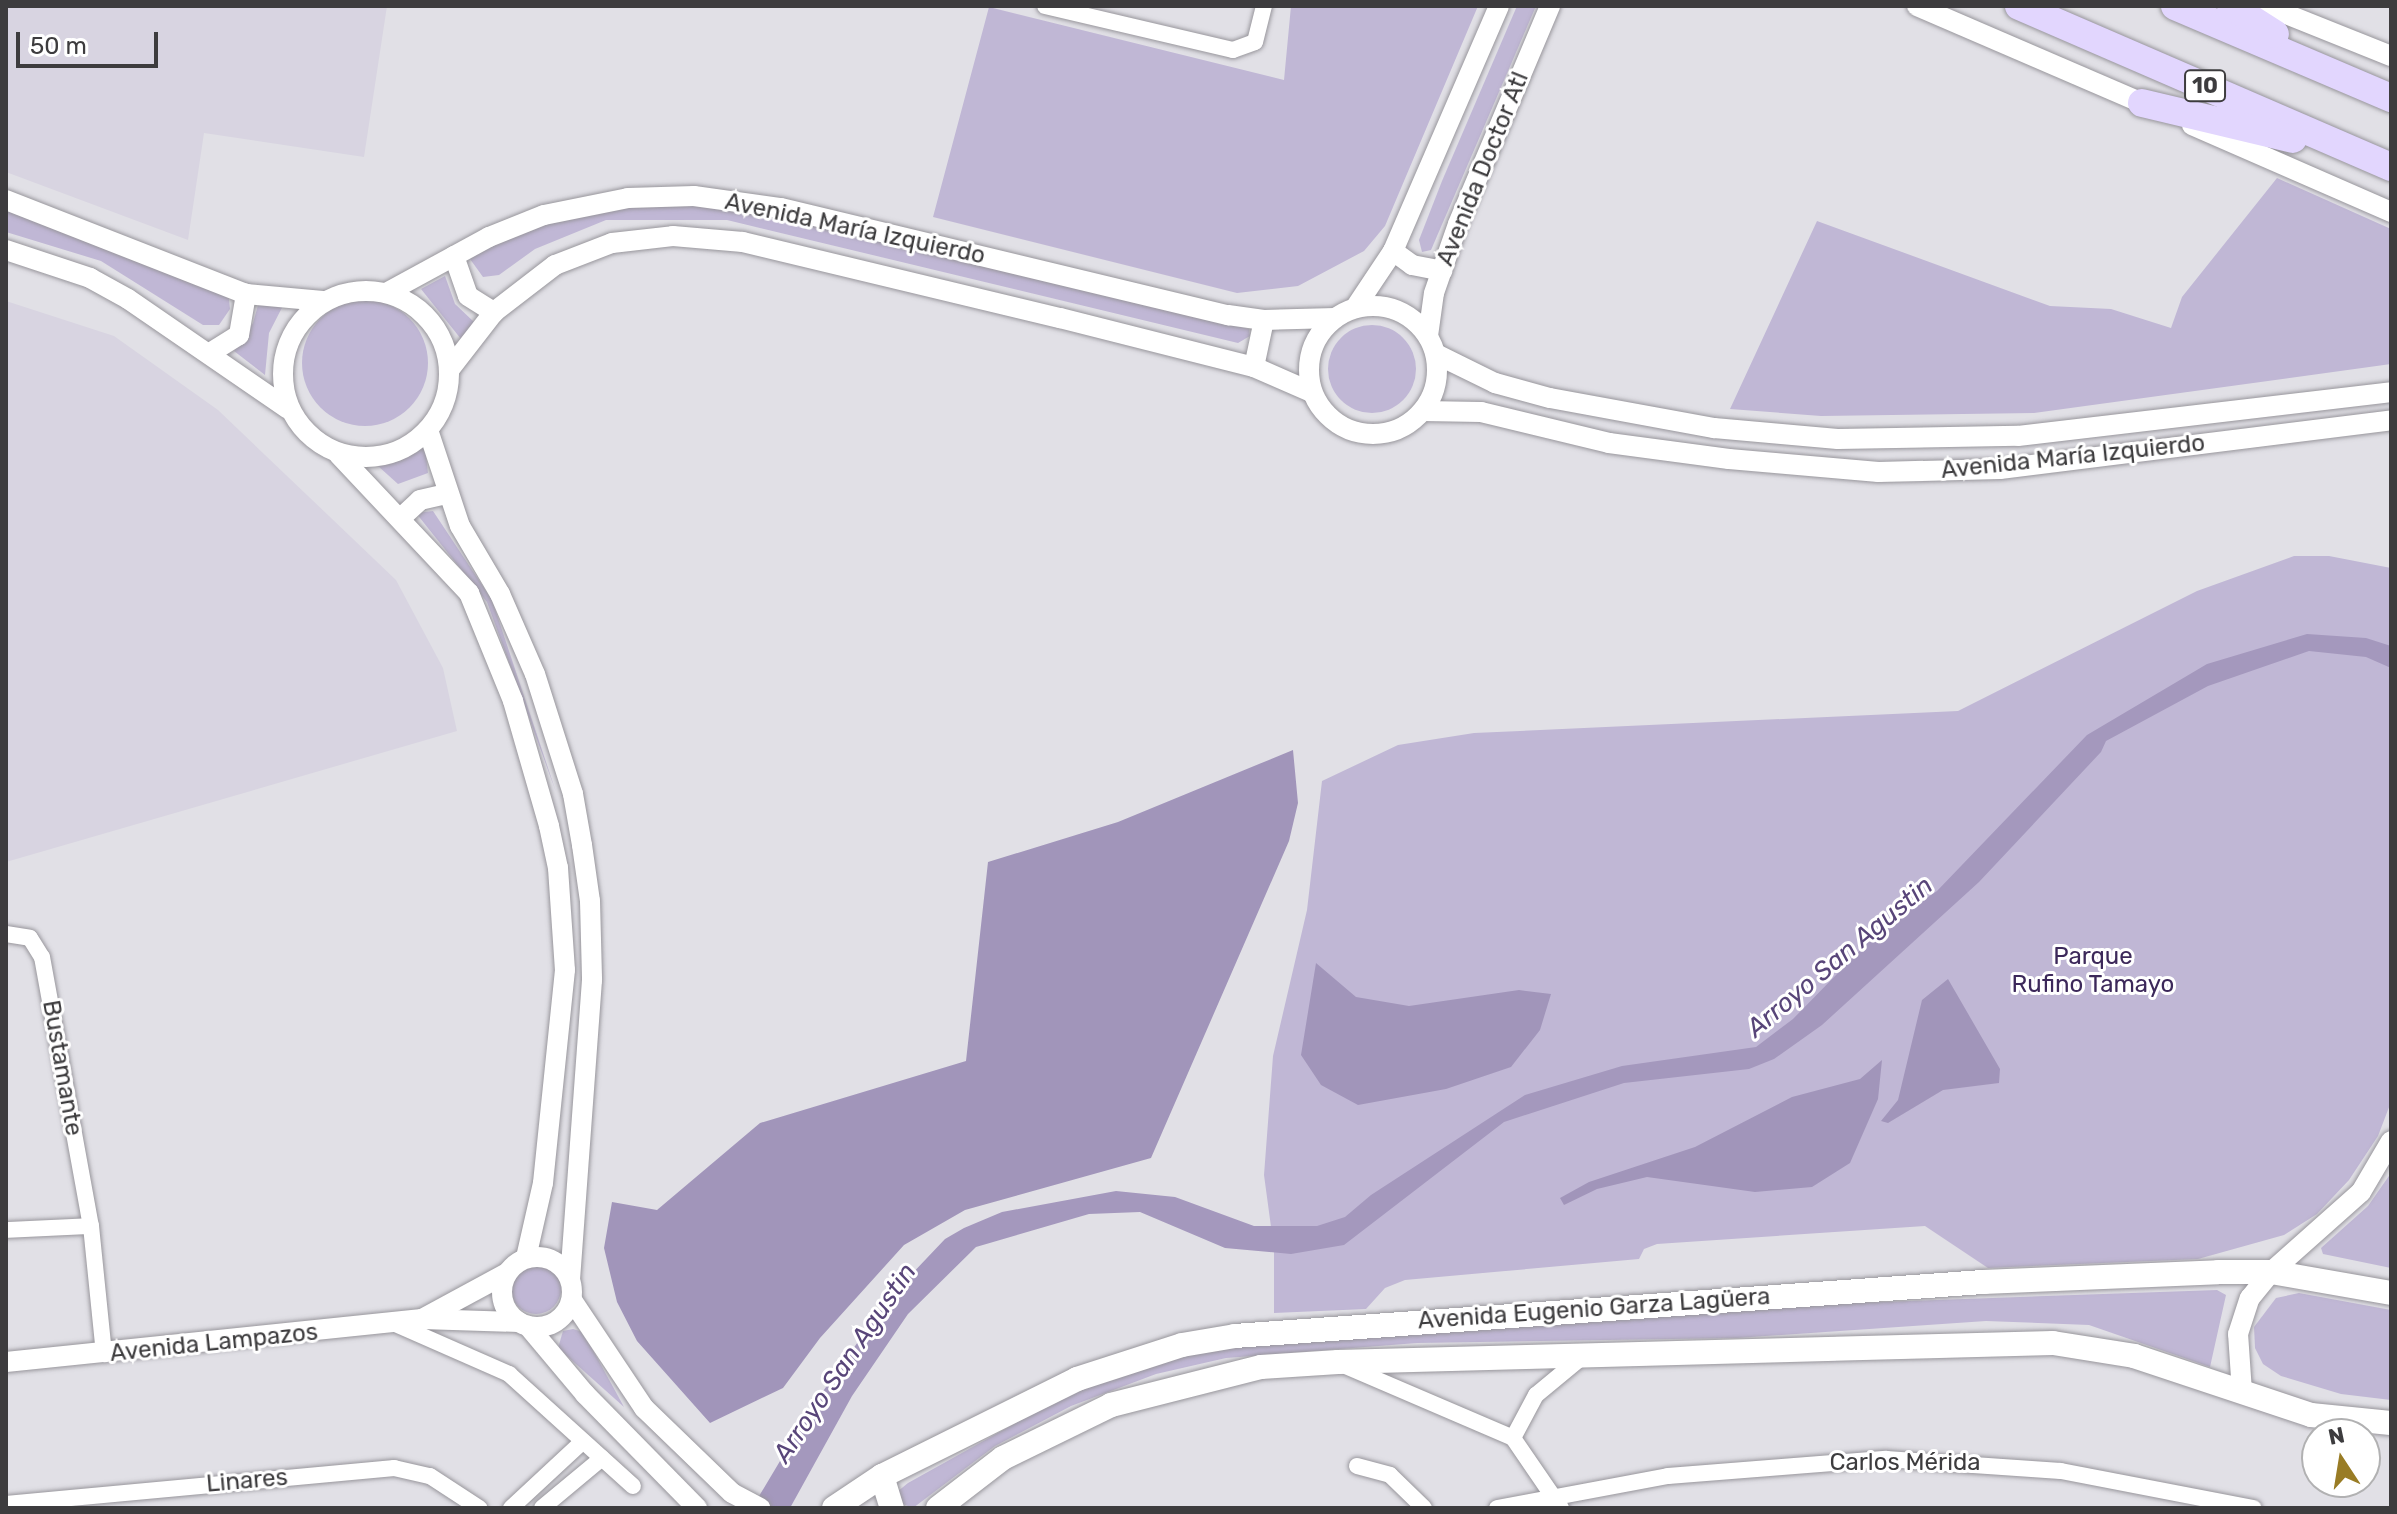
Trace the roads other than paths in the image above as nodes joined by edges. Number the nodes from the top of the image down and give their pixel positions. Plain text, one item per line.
1 (1045, 6) edge
2 (1264, 6) edge
3 (1499, 6) edge
4 (1550, 6) edge
5 (1917, 6) edge
6 (2019, 6) edge
7 (2175, 6) edge
8 (2231, 6) edge
9 (2266, 6) edge
10 (2391, 56) edge
11 (2387, 97) edge
12 (2142, 103) junction
13 (2365, 156) junction
14 (2391, 167) edge
15 (6, 200) edge
16 (2391, 212) edge
17 (6, 250) edge
18 (1393, 251) junction
19 (454, 256) junction
20 (1442, 271) junction
21 (388, 292) junction
22 (246, 294) junction
23 (323, 301) junction
24 (1355, 308) junction
25 (494, 312) junction
26 (1335, 318) junction
27 (1264, 320) junction
28 (1432, 345) junction
29 (210, 353) junction
30 (1254, 367) junction
31 (449, 370) junction
32 (1311, 392) junction
33 (2391, 392) edge
34 (2309, 400) junction
35 (288, 409) junction
36 (1423, 411) junction
37 (2391, 420) edge
38 (2318, 429) junction
39 (428, 430) junction
40 (339, 455) junction
41 (446, 494) junction
42 (403, 516) junction
43 (6, 934) edge
44 (2391, 1141) edge
45 (91, 1226) junction
46 (6, 1230) edge
47 (526, 1258) junction
48 (2271, 1272) junction
49 (507, 1273) junction
50 (570, 1278) junction
51 (2391, 1293) edge
52 (572, 1300) junction
53 (422, 1319) junction
54 (393, 1323) junction
55 (523, 1324) junction
56 (104, 1354) junction
57 (1582, 1357) junction
58 (6, 1362) edge
59 (1338, 1362) junction
60 (2242, 1392) junction
61 (2391, 1423) edge
62 (1513, 1438) junction
63 (583, 1441) junction
64 (602, 1458) junction
65 (1357, 1466) dead end
66 (882, 1476) junction
67 (633, 1486) dead end
68 (1558, 1501) edge
69 (2186, 1502) edge
70 (6, 1504) edge
71 (2212, 1504) edge
72 (479, 1508) edge
73 (511, 1508) edge
74 (542, 1508) edge
75 (697, 1508) edge
76 (760, 1508) edge
77 (834, 1508) edge
78 (892, 1508) edge
79 (938, 1508) edge
80 (1424, 1508) edge
81 (1497, 1508) edge
82 (2253, 1508) edge

1 - 2 street
3 - 18 street, Avenida Doctor Atl
4 - 20 street, Avenida Doctor Atl
5 - 12 street
6 - 13 highway, 10
7 - 11 highway
8 - 11 highway
9 - 10 street
12 - 13 highway
12 - 16 street
13 - 14 highway, 10
15 - 22 street
17 - 29 street
18 - 20 street
18 - 24 street, Avenida Doctor Atl
19 - 21 street, Avenida María Izquierdo
19 - 25 street
19 - 27 street, Avenida María Izquierdo
20 - 28 street, Avenida Doctor Atl
21 - 23 street
21 - 31 street
22 - 23 street
22 - 29 street
23 - 35 street
24 - 26 street
24 - 28 street
25 - 30 street, Avenida María Izquierdo
25 - 31 street, Avenida María Izquierdo
26 - 27 street, Avenida María Izquierdo
26 - 32 street
27 - 30 street
28 - 34 street, Avenida María Izquierdo
28 - 36 street
29 - 35 street
30 - 32 street, Avenida María Izquierdo
31 - 39 street
32 - 36 street
33 - 34 street, Avenida María Izquierdo
34 - 38 street
35 - 40 street
36 - 38 street, Avenida María Izquierdo
37 - 38 street, Avenida María Izquierdo
39 - 40 street
39 - 41 street
40 - 42 street
41 - 42 street
41 - 50 street
42 - 47 street
43 - 45 street, Bustamante
44 - 48 street
45 - 46 street
45 - 56 street, Bustamante
47 - 49 street
47 - 50 street
48 - 51 main road, Avenida Eugenio Garza Lagüera
48 - 60 street
48 - 66 main road, Avenida Eugenio Garza Lagüera
49 - 53 street, Avenida Lampazos
49 - 55 street
50 - 52 street
52 - 55 street
52 - 76 street
53 - 54 street, Avenida Lampazos
53 - 55 street, Avenida Lampazos
54 - 56 street, Avenida Lampazos
54 - 63 street
55 - 75 street
56 - 58 street, Avenida Lampazos
57 - 59 main road, Avenida Eugenio Garza Lagüera
57 - 60 main road, Avenida Eugenio Garza Lagüera
57 - 62 street
59 - 62 street
59 - 79 main road, Avenida Eugenio Garza Lagüera
60 - 61 main road, Avenida Eugenio Garza Lagüera
62 - 68 street
63 - 64 street
63 - 73 street
64 - 67 street
64 - 74 street
65 - 80 street
66 - 77 main road, Avenida Eugenio Garza Lagüera
66 - 78 main road
68 - 69 street, Carlos Mérida
68 - 81 street, Carlos Mérida
69 - 71 street, Carlos Mérida
70 - 72 street, Linares
71 - 82 street, Carlos Mérida

